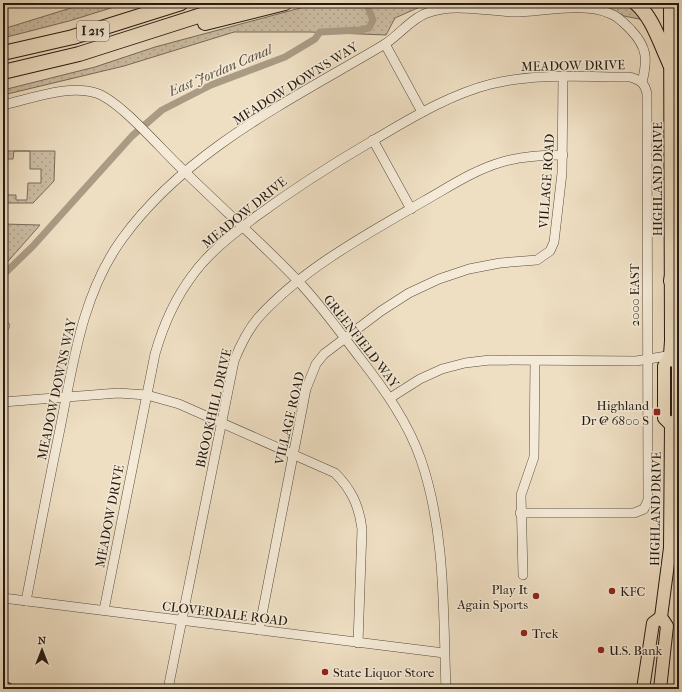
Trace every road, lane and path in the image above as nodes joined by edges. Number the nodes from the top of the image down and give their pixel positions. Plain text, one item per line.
1 (174, 3) edge
2 (181, 3) edge
3 (239, 3) edge
4 (285, 3) edge
5 (636, 3) edge
6 (670, 3) edge
7 (138, 17) junction
8 (679, 39) edge
9 (385, 44) junction
10 (3, 53) edge
11 (79, 54) junction
12 (670, 64) junction
13 (3, 72) edge
14 (563, 77) junction
15 (642, 82) junction
16 (3, 105) edge
17 (422, 112) junction
18 (373, 140) junction
19 (563, 155) junction
20 (186, 172) junction
21 (411, 209) junction
22 (242, 227) junction
23 (679, 237) edge
24 (671, 281) junction
25 (299, 282) junction
26 (344, 337) junction
27 (675, 355) edge
28 (648, 358) junction
29 (535, 361) junction
30 (147, 394) junction
31 (66, 397) junction
32 (390, 398) junction
33 (3, 402) edge
34 (221, 422) junction
35 (675, 425) edge
36 (294, 453) junction
37 (520, 513) junction
38 (522, 575) dead end
39 (3, 598) edge
40 (26, 601) junction
41 (104, 610) junction
42 (661, 617) junction
43 (181, 620) junction
44 (259, 630) junction
45 (358, 643) junction
46 (444, 653) junction
47 (3, 688) edge
48 (7, 689) edge
49 (168, 689) edge
50 (446, 689) edge
51 (643, 689) edge
52 (660, 689) edge

1 - 7 highway
2 - 7 highway, I 215
3 - 11 highway, I 215
4 - 11 highway
5 - 12 highway
6 - 12 main road, HIGHLAND DRIVE
7 - 10 highway, I 215
8 - 12 highway
9 - 15 street, MEADOW DOWNS WAY
9 - 17 street
9 - 20 street, MEADOW DOWNS WAY
11 - 13 highway, I 215
12 - 24 main road, HIGHLAND DRIVE
14 - 15 street, MEADOW DRIVE
14 - 17 street, MEADOW DRIVE
14 - 19 street, VILLAGE ROAD
15 - 28 street, 2000 EAST
16 - 20 street, GREENFIELD WAY
17 - 18 street, MEADOW DRIVE
18 - 21 street
18 - 22 street, MEADOW DRIVE
19 - 21 street, BROOKHILL DRIVE
19 - 26 street, VILLAGE ROAD
20 - 22 street, GREENFIELD WAY
20 - 31 street, MEADOW DOWNS WAY
21 - 25 street, BROOKHILL DRIVE
22 - 25 street, GREENFIELD WAY
22 - 30 street, MEADOW DRIVE
23 - 24 highway
24 - 27 main road, HIGHLAND DRIVE
25 - 26 street, GREENFIELD WAY
25 - 34 street, BROOKHILL DRIVE
26 - 32 street, GREENFIELD WAY
26 - 36 street, VILLAGE ROAD
27 - 28 street
27 - 35 main road, HIGHLAND DRIVE
28 - 29 street
28 - 37 street, 2000 EAST
29 - 32 street
29 - 37 street
30 - 31 street
30 - 34 street
30 - 41 street, MEADOW DRIVE
31 - 33 street
31 - 40 street, MEADOW DOWNS WAY
32 - 46 street, GREENFIELD WAY
34 - 36 street
34 - 43 street, BROOKHILL DRIVE
35 - 42 main road, HIGHLAND DRIVE
36 - 44 street, VILLAGE ROAD
36 - 45 street
37 - 38 street
39 - 40 street, CLOVERDALE ROAD
40 - 41 street, CLOVERDALE ROAD
41 - 43 street, CLOVERDALE ROAD
42 - 51 main road, HIGHLAND DRIVE
42 - 52 main road, HIGHLAND DRIVE
43 - 44 street, CLOVERDALE ROAD
43 - 49 street, BROOKHILL DRIVE
44 - 45 street, CLOVERDALE ROAD
45 - 46 street, CLOVERDALE ROAD
46 - 50 street, GREENFIELD WAY
47 - 48 main road

